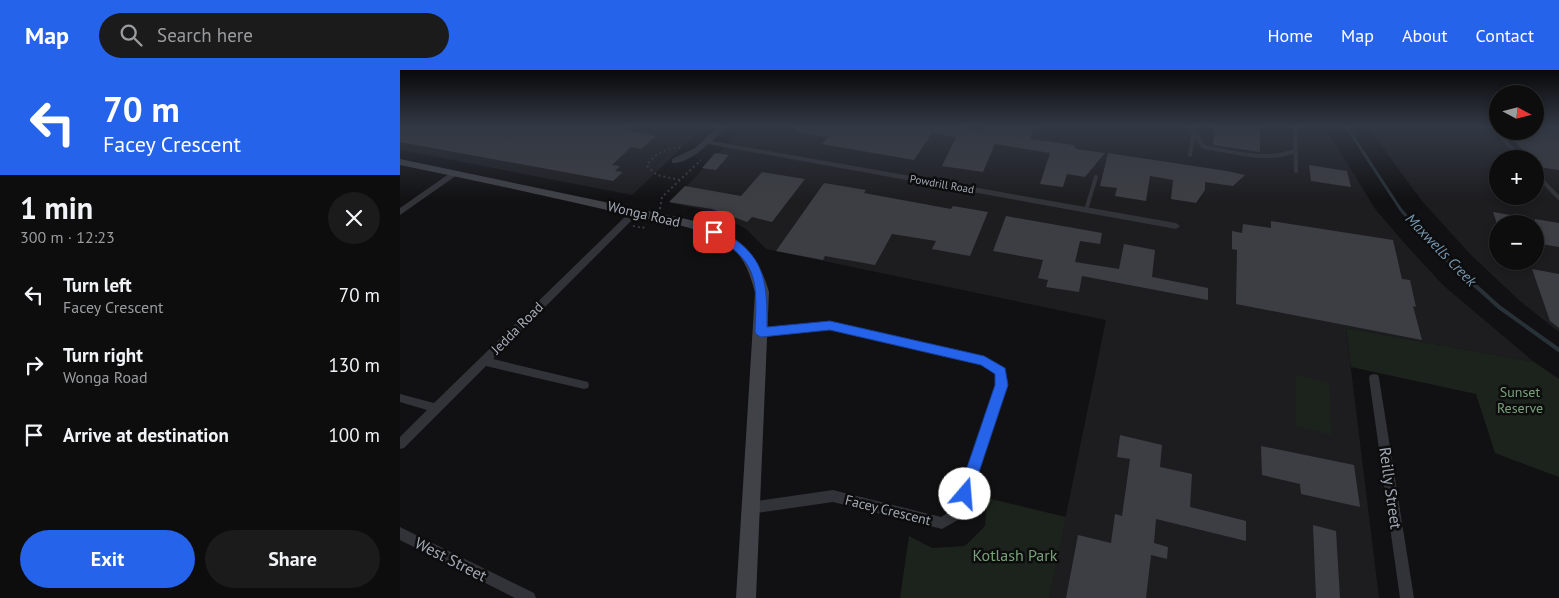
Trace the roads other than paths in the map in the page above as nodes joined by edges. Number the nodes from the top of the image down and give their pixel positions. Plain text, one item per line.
1 (697, 151) edge
2 (756, 151) edge
3 (1191, 151) edge
4 (1227, 151) edge
5 (1295, 151) joint
6 (1190, 155) dead end
7 (675, 161) dead end
8 (400, 162) edge
9 (1296, 171) dead end
10 (456, 173) junction
11 (1096, 177) dead end
12 (1544, 182) edge
13 (1559, 198) edge
14 (1086, 210) junction
15 (400, 212) edge
16 (635, 212) junction
17 (1176, 226) dead end
18 (761, 332) junction
19 (484, 361) junction
20 (1374, 378) dead end
21 (584, 385) dead end
22 (400, 398) edge
23 (436, 408) junction
24 (400, 444) edge
25 (750, 508) junction
26 (400, 533) edge
27 (528, 598) edge
28 (746, 598) edge
29 (1407, 598) edge

1 - 7 street
2 - 14 street, Powdrill Road
3 - 6 lane
4 - 5 lane
5 - 9 lane
8 - 10 street, Wonga Road
10 - 15 street
10 - 16 street, Wonga Road
11 - 14 lane
12 - 13 lane
14 - 17 street, Powdrill Road
16 - 18 street, Wonga Road
16 - 19 street, Jedda Road
18 - 25 street, Wonga Road
18 - 25 street, Facey Crescent
19 - 21 street
19 - 23 street, Jedda Road
20 - 29 street, Reilly Street
22 - 23 street
23 - 24 street, Jedda Road
25 - 28 street, Wonga Road
26 - 27 street, West Street

